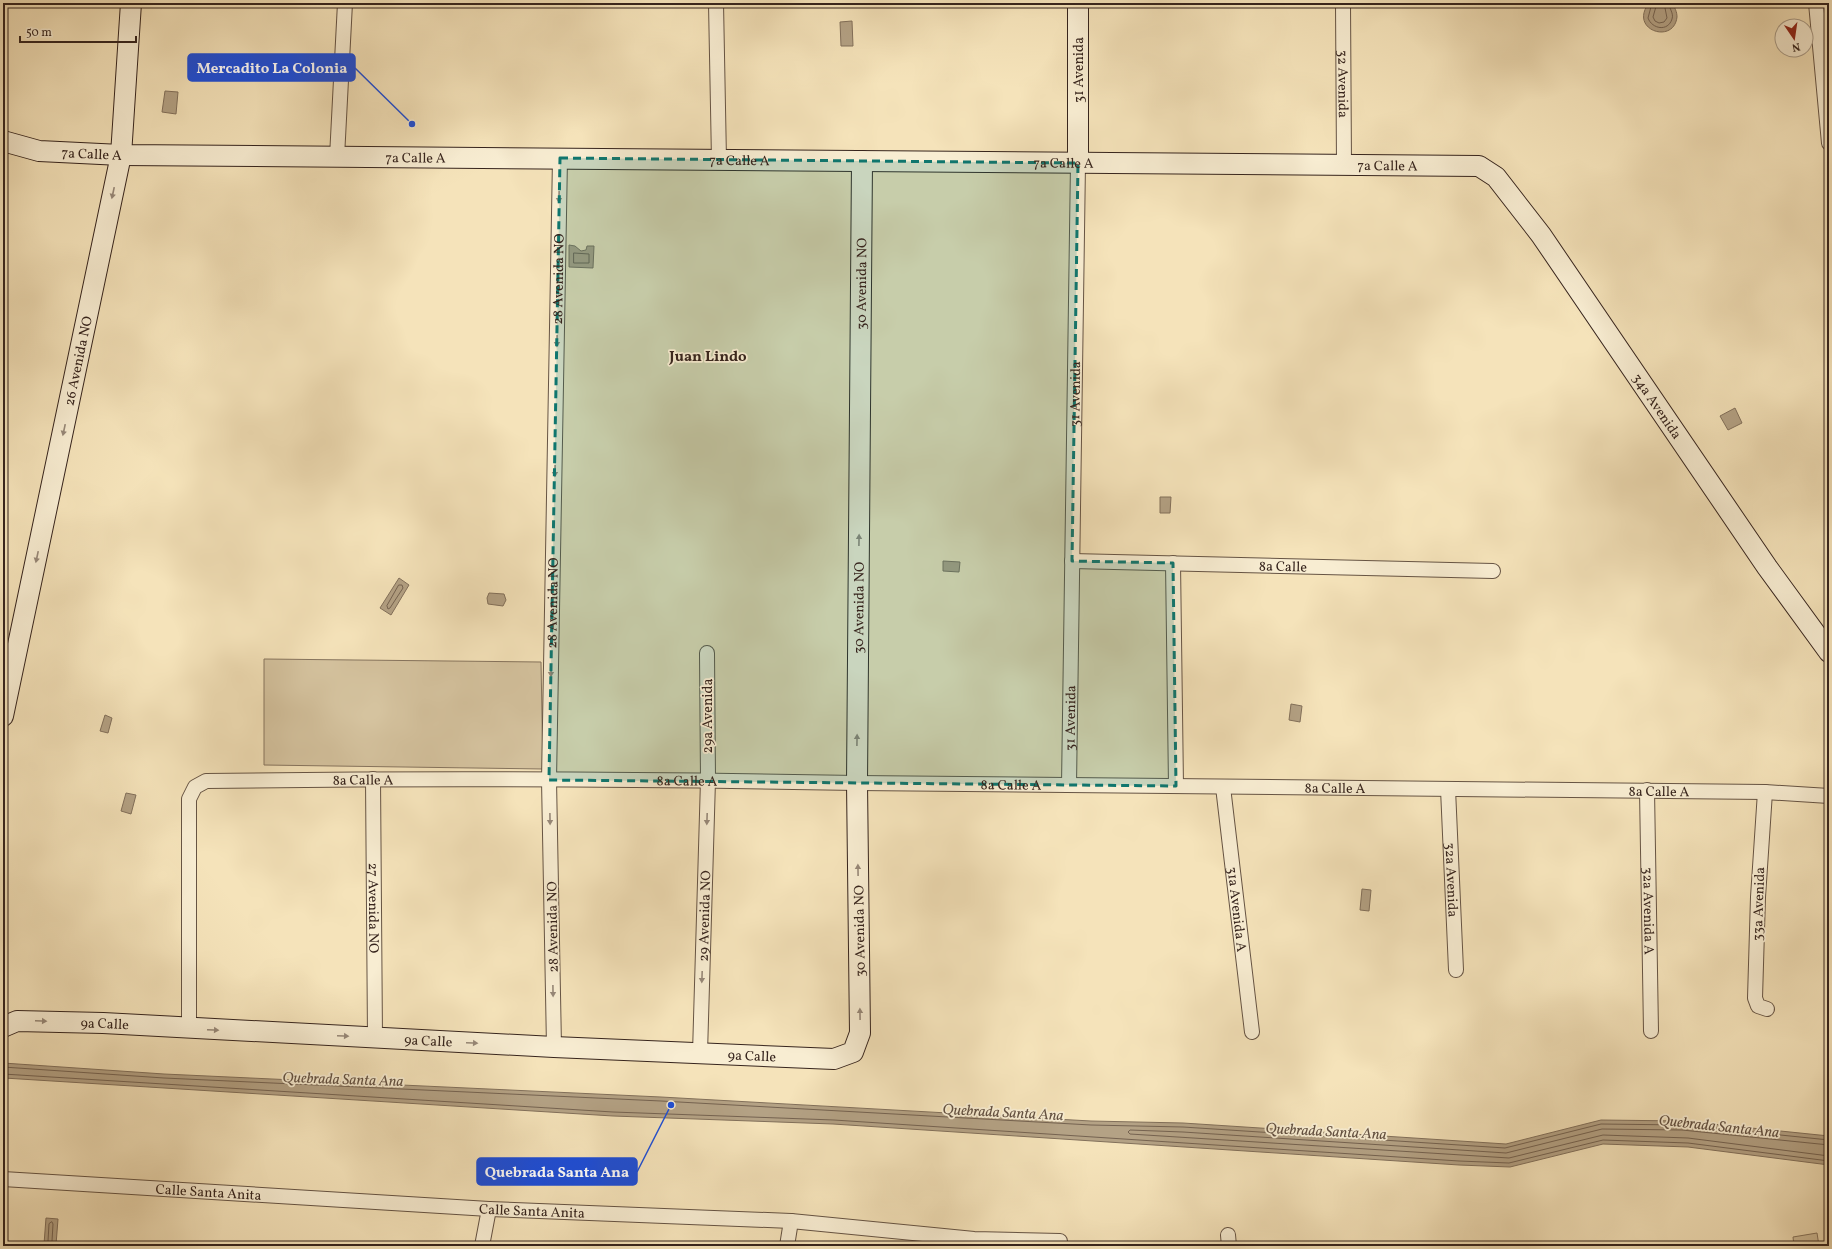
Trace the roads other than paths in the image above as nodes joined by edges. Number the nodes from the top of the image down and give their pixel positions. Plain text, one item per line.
1 (131, 3) edge
2 (345, 3) edge
3 (716, 3) edge
4 (1078, 3) edge
5 (1343, 3) edge
6 (1816, 3) edge
7 (3, 141) edge
8 (1829, 143) edge
9 (121, 155) junction
10 (337, 157) junction
11 (560, 158) junction
12 (718, 160) junction
13 (862, 161) junction
14 (1078, 163) junction
15 (1344, 165) junction
16 (1478, 166) joint
17 (1072, 561) junction
18 (1173, 563) junction
19 (1493, 570) dead end
20 (1829, 652) edge
21 (707, 653) dead end
22 (3, 716) edge
23 (373, 779) junction
24 (549, 780) junction
25 (708, 780) junction
26 (857, 783) junction
27 (1070, 785) junction
28 (1176, 786) junction
29 (1223, 786) junction
30 (1448, 788) junction
31 (1647, 790) junction
32 (1764, 792) junction
33 (1829, 796) edge
34 (1456, 970) dead end
35 (1767, 1009) dead end
36 (3, 1026) edge
37 (189, 1029) junction
38 (1651, 1031) dead end
39 (1252, 1032) dead end
40 (375, 1038) junction
41 (554, 1047) junction
42 (853, 1052) joint
43 (700, 1053) junction
44 (3, 1180) edge
45 (489, 1209) junction
46 (791, 1221) junction
47 (1060, 1241) dead end
48 (973, 1242) edge
49 (482, 1246) edge
50 (786, 1246) edge

1 - 9 street, 26 Avenida NO
2 - 10 street
3 - 12 street
4 - 14 street, 31 Avenida
5 - 15 street, 32 Avenida
6 - 8 street
7 - 9 street, 7a Calle A
9 - 10 street, 7a Calle A
9 -> 22 street, 26 Avenida NO
10 - 11 street, 7a Calle A
11 - 12 street, 7a Calle A
11 -> 24 street, 28 Avenida NO
12 - 13 street, 7a Calle A
13 - 14 street, 7a Calle A
26 -> 13 street, 30 Avenida NO
14 - 15 street, 7a Calle A
14 - 17 street, 31 Avenida
15 - 16 street, 7a Calle A
16 - 20 street, 34a Avenida
17 - 18 street, 8a Calle
17 - 27 street, 31 Avenida
18 - 19 street, 8a Calle
18 - 28 street
21 - 25 street, 29a Avenida
23 - 24 street, 8a Calle A
23 - 37 street, 8a Calle A
23 - 40 street, 27 Avenida NO
24 - 25 street, 8a Calle A
24 -> 41 street, 28 Avenida NO
25 - 26 street, 8a Calle A
25 -> 43 street, 29 Avenida NO
26 - 27 street, 8a Calle A
42 -> 26 street, 30 Avenida NO
27 - 28 street, 8a Calle A
28 - 29 street, 8a Calle A
29 - 30 street, 8a Calle A
29 - 39 street, 31a Avenida A
30 - 31 street, 8a Calle A
30 - 34 street, 32a Avenida
31 - 32 street, 8a Calle A
31 - 38 street, 32a Avenida A
32 - 33 street, 8a Calle A
32 - 35 street, 33a Avenida
36 -> 37 street, 9a Calle
37 -> 40 street, 9a Calle
40 -> 41 street, 9a Calle
41 - 43 street, 9a Calle
42 - 43 street, 9a Calle
44 - 45 street, Calle Santa Anita
45 - 46 street, Calle Santa Anita
45 - 49 street
46 - 48 street, Calle Santa Anita
46 - 50 street
47 - 48 street, Calle Santa Anita

